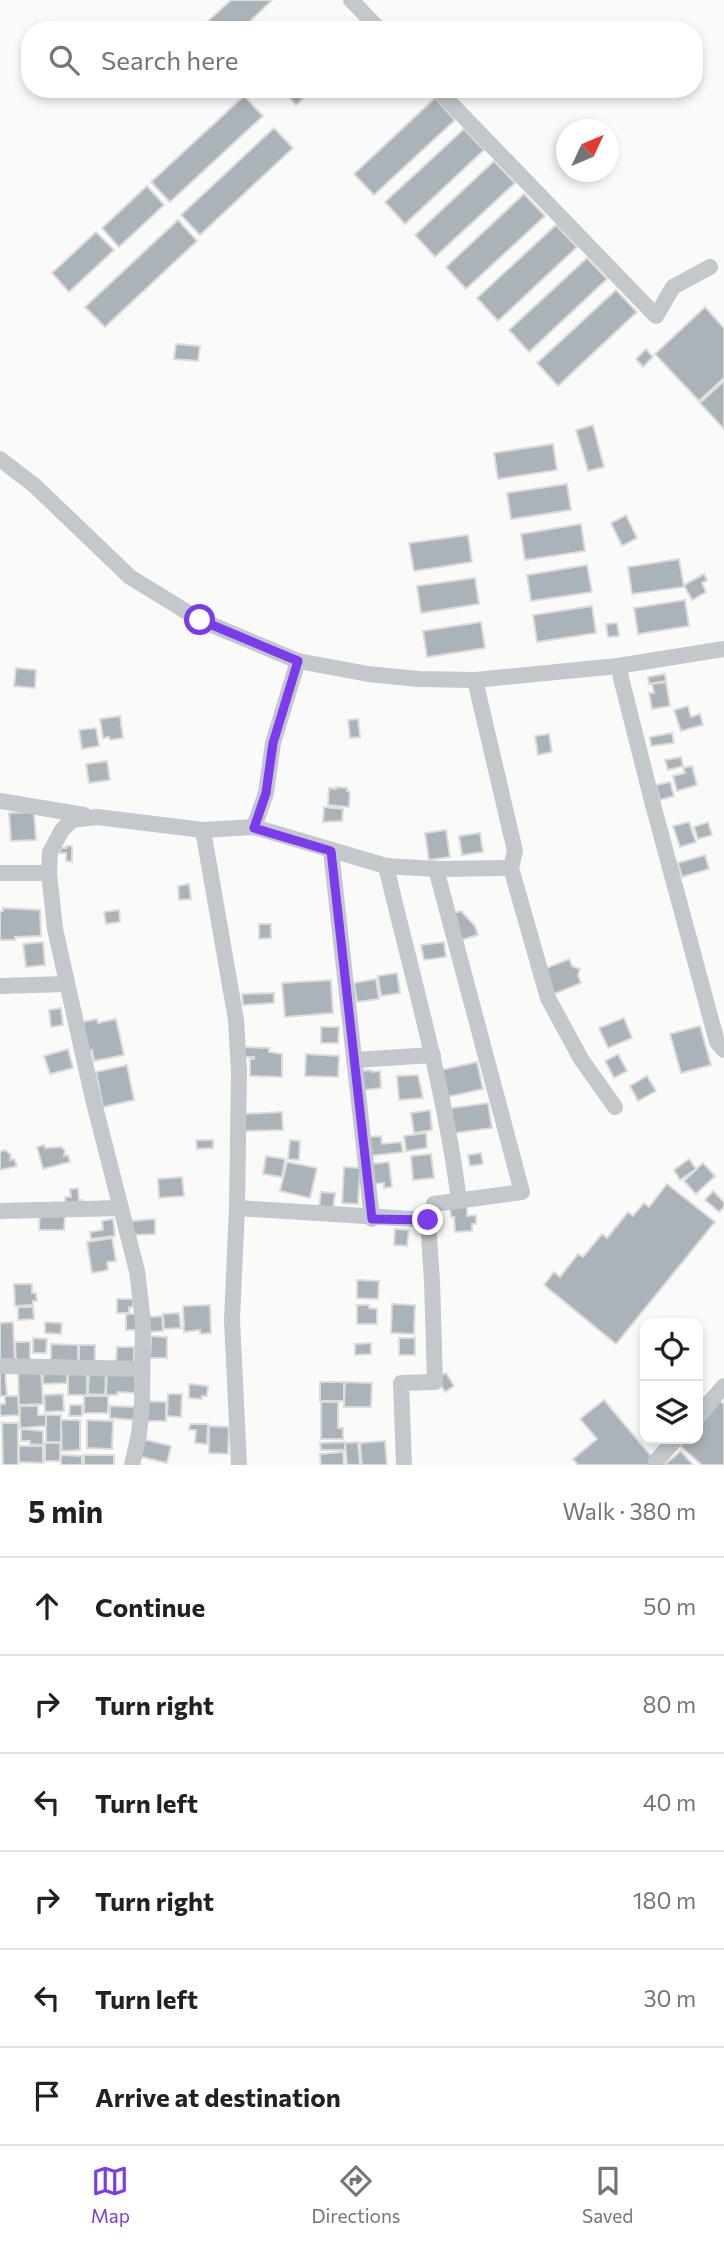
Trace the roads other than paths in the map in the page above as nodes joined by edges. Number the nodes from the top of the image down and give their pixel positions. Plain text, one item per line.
1 (351, 0) edge
2 (371, 21) edge
3 (446, 98) edge
4 (710, 267) dead end
5 (0, 459) edge
6 (724, 649) edge
7 (298, 661) junction
8 (618, 666) junction
9 (475, 680) junction
10 (0, 801) edge
11 (97, 817) junction
12 (254, 828) junction
13 (203, 830) junction
14 (331, 851) junction
15 (386, 866) junction
16 (512, 868) junction
17 (436, 869) junction
18 (0, 873) edge
19 (49, 873) junction
20 (65, 984) junction
21 (0, 986) edge
22 (724, 1050) edge
23 (433, 1055) junction
24 (354, 1060) junction
25 (615, 1107) dead end
26 (459, 1201) junction
27 (121, 1208) junction
28 (237, 1208) junction
29 (0, 1211) edge
30 (372, 1219) junction
31 (428, 1220) junction
32 (0, 1366) edge
33 (142, 1368) junction
34 (724, 1386) edge
35 (703, 1409) edge
36 (671, 1444) edge
37 (656, 1461) dead end
38 (132, 1465) edge
39 (239, 1465) edge
40 (404, 1465) edge

1 - 2 street
3 - 4 street
5 - 7 street
6 - 8 street
7 - 9 street
7 - 12 street
8 - 9 street
8 - 22 street
9 - 16 street
10 - 11 street
11 - 13 street
11 - 19 street
12 - 13 street
12 - 14 street
13 - 28 street
14 - 15 street
14 - 24 street
15 - 17 street
15 - 23 street
16 - 17 street
16 - 25 street
17 - 26 street
18 - 19 street
19 - 20 street
20 - 21 street
20 - 27 street
23 - 24 street
23 - 26 street
24 - 30 street
26 - 31 street
27 - 29 street
27 - 33 street
28 - 30 street
28 - 39 street
30 - 31 street
31 - 40 street
32 - 33 street
33 - 38 street
34 - 35 street
36 - 37 street

